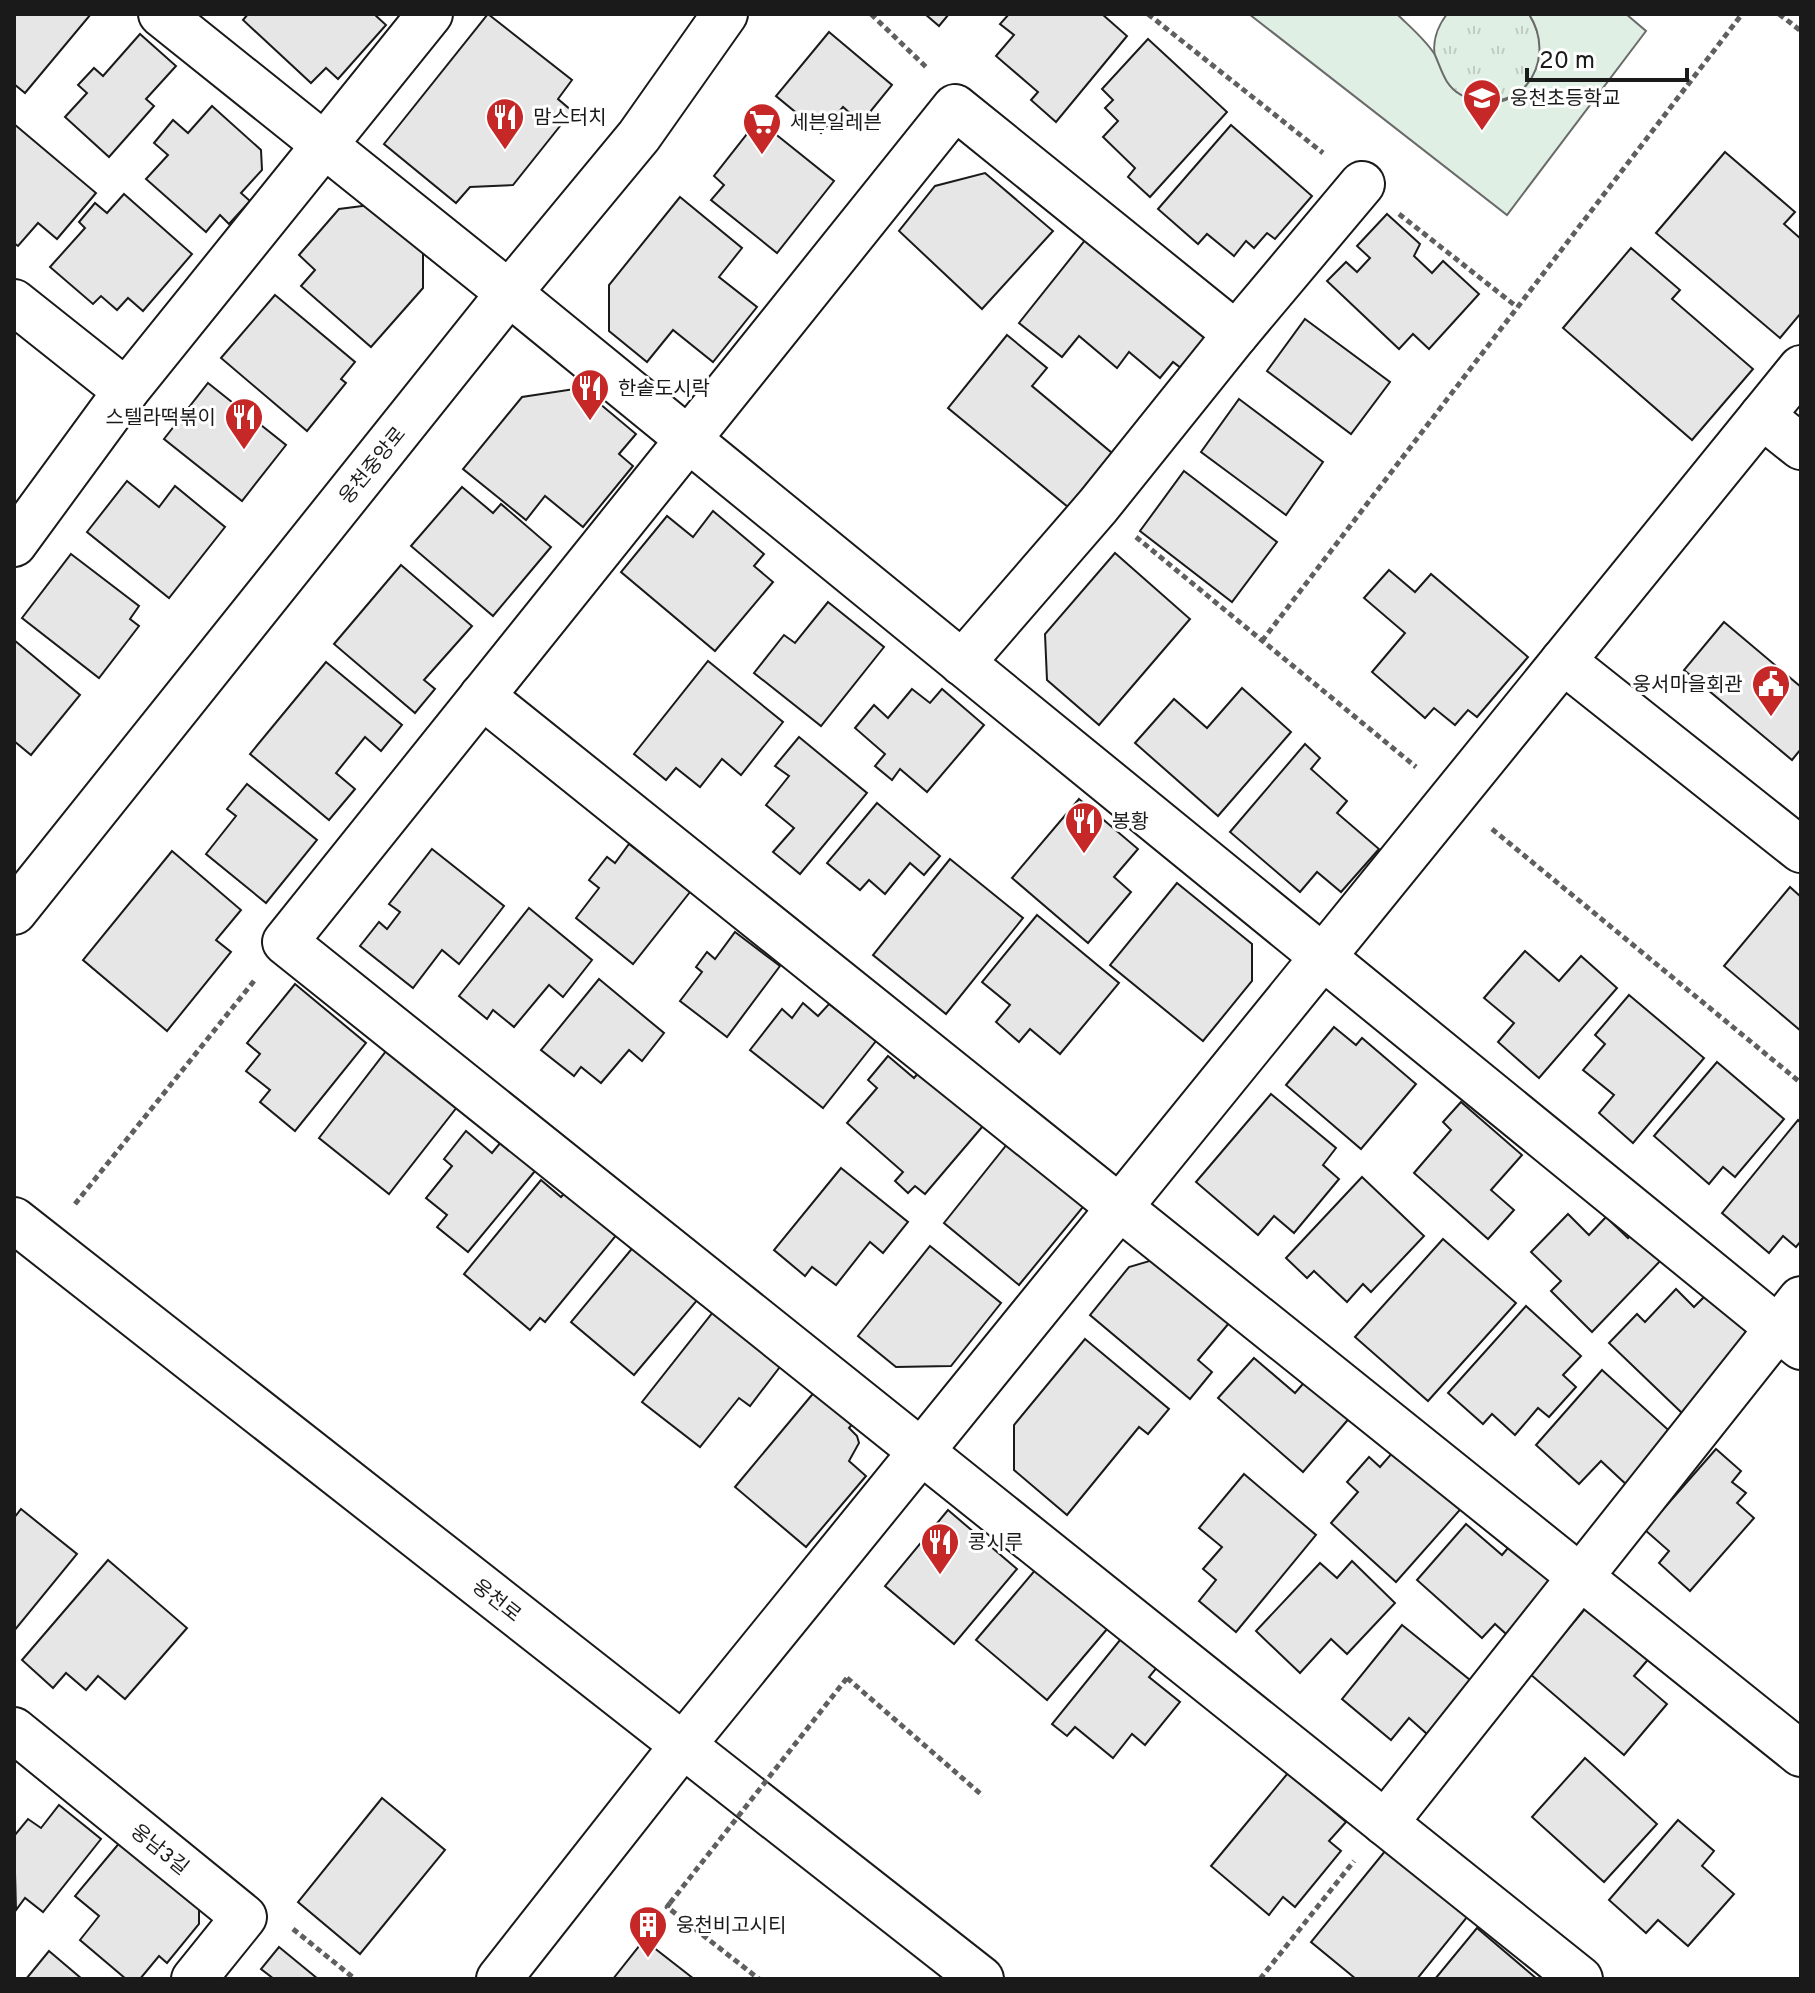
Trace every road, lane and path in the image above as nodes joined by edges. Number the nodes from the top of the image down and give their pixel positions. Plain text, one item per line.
1 (161, 14) edge
2 (430, 14) edge
3 (725, 14) edge
4 (871, 14) edge
5 (1742, 14) edge
6 (1779, 14) edge
7 (1801, 31) edge
8 (955, 107) junction
9 (324, 146) junction
10 (1362, 184) dead end
11 (509, 293) junction
12 (14, 302) edge
13 (1236, 334) junction
14 (1801, 368) edge
15 (126, 391) junction
16 (1762, 416) junction
17 (687, 439) junction
18 (1801, 447) edge
19 (1098, 506) junction
20 (14, 544) edge
21 (1262, 641) junction
22 (1563, 661) junction
23 (962, 663) junction
24 (482, 696) junction
25 (1453, 797) junction
26 (1801, 850) edge
27 (14, 912) edge
28 (285, 942) junction
29 (1322, 957) junction
30 (1801, 1083) edge
31 (1119, 1207) junction
32 (29, 1231) edge
33 (1793, 1325) edge
34 (921, 1451) junction
35 (1580, 1577) junction
36 (14, 1730) edge
37 (683, 1745) junction
38 (1801, 1754) edge
39 (983, 1796) dead end
40 (1385, 1823) junction
41 (244, 1917) junction
42 (194, 1979) edge
43 (355, 1979) edge
44 (499, 1979) edge
45 (759, 1979) edge
46 (981, 1979) edge
47 (1260, 1979) edge
48 (1580, 1979) edge

1 - 9 street
2 - 9 street
3 - 11 street, 웅천중앙로
4 - 8 path
5 - 21 path
6 - 7 path
8 - 13 street
8 - 17 street
9 - 11 street
9 - 15 street
10 - 13 street
11 - 17 street
11 - 27 street, 웅천중앙로
12 - 15 street
13 - 19 street
14 - 16 street
15 - 20 street
16 - 18 street
16 - 22 street
17 - 23 street
17 - 24 street
19 - 21 path
19 - 23 street
21 - 25 path
22 - 25 street
22 - 26 street
23 - 29 street
24 - 28 street
24 - 31 street
25 - 29 street
25 - 30 path
28 - 32 path
28 - 34 street
29 - 31 street
29 - 33 street
31 - 34 street
31 - 35 street
32 - 37 street, 웅천로
33 - 35 street
34 - 37 street
34 - 40 street
35 - 38 street
35 - 40 street
36 - 41 street, 웅남3길
37 - 44 street
37 - 46 street, 웅천로
39 - 45 path, bridge
40 - 47 path
40 - 48 street
41 - 42 street
41 - 43 path

